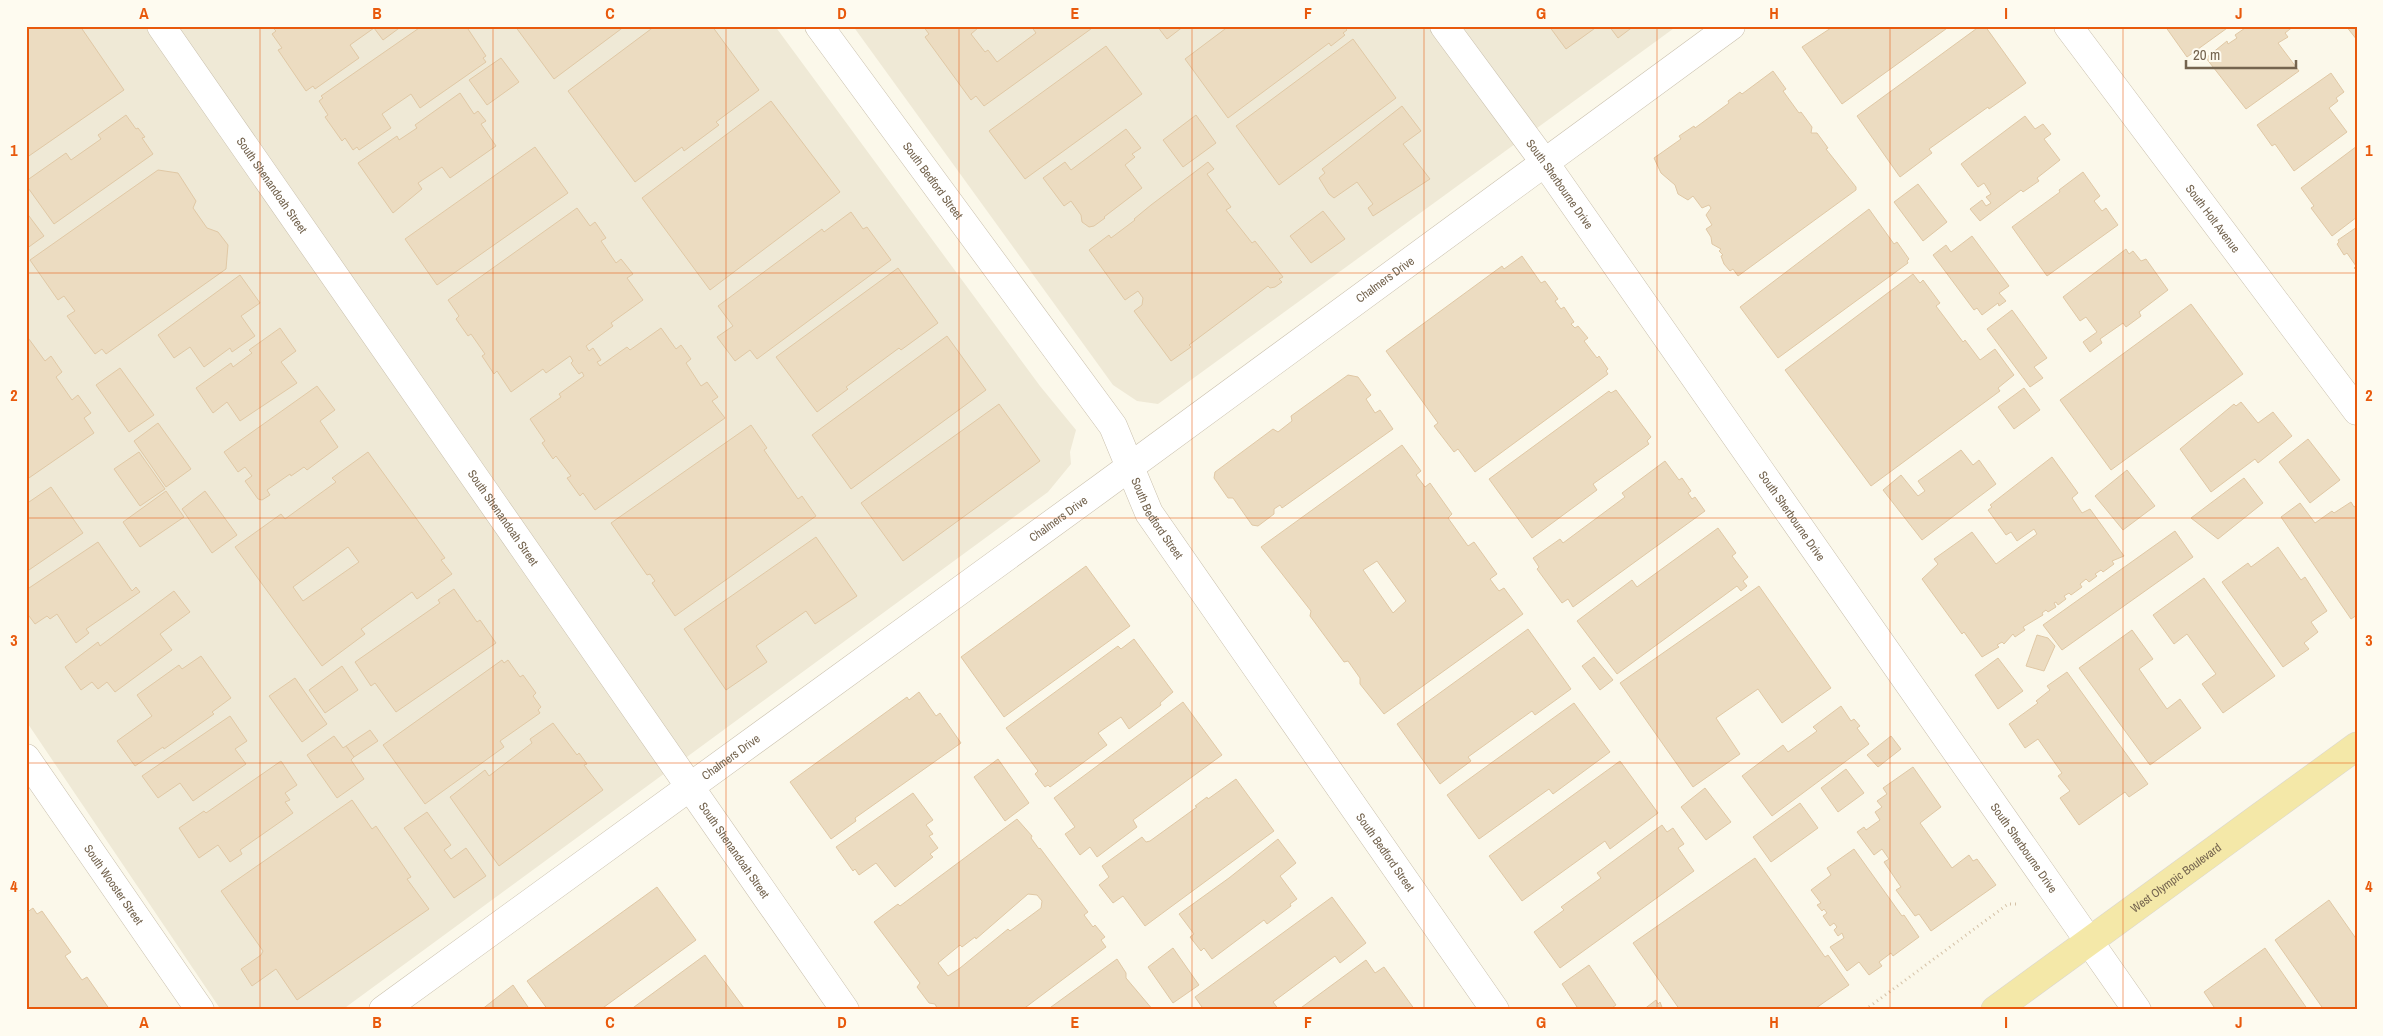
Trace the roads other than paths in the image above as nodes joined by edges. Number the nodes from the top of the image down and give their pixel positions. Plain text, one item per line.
1 (161, 26) edge
2 (819, 26) edge
3 (1444, 26) edge
4 (1731, 26) edge
5 (2068, 26) edge
6 (1545, 163) junction
7 (2357, 411) edge
8 (1130, 466) junction
9 (2357, 746) edge
10 (26, 758) edge
11 (690, 787) junction
12 (2090, 941) junction
13 (200, 1010) edge
14 (383, 1010) edge
15 (845, 1010) edge
16 (1496, 1010) edge
17 (1995, 1010) edge
18 (2137, 1010) edge

1 - 11 street, South Shenandoah Street
2 - 8 street, South Bedford Street
3 - 6 street, South Sherbourne Drive
4 - 6 street, Chalmers Drive
5 - 7 street, South Holt Avenue
6 - 8 street, Chalmers Drive
6 - 12 street, South Sherbourne Drive
8 - 11 street, Chalmers Drive
8 - 16 street, South Bedford Street
9 - 12 main road, West Olympic Boulevard
10 - 13 street, South Wooster Street
11 - 14 street, Chalmers Drive
11 - 15 street, South Shenandoah Street
12 - 17 main road, West Olympic Boulevard
12 - 18 street, South Sherbourne Drive

